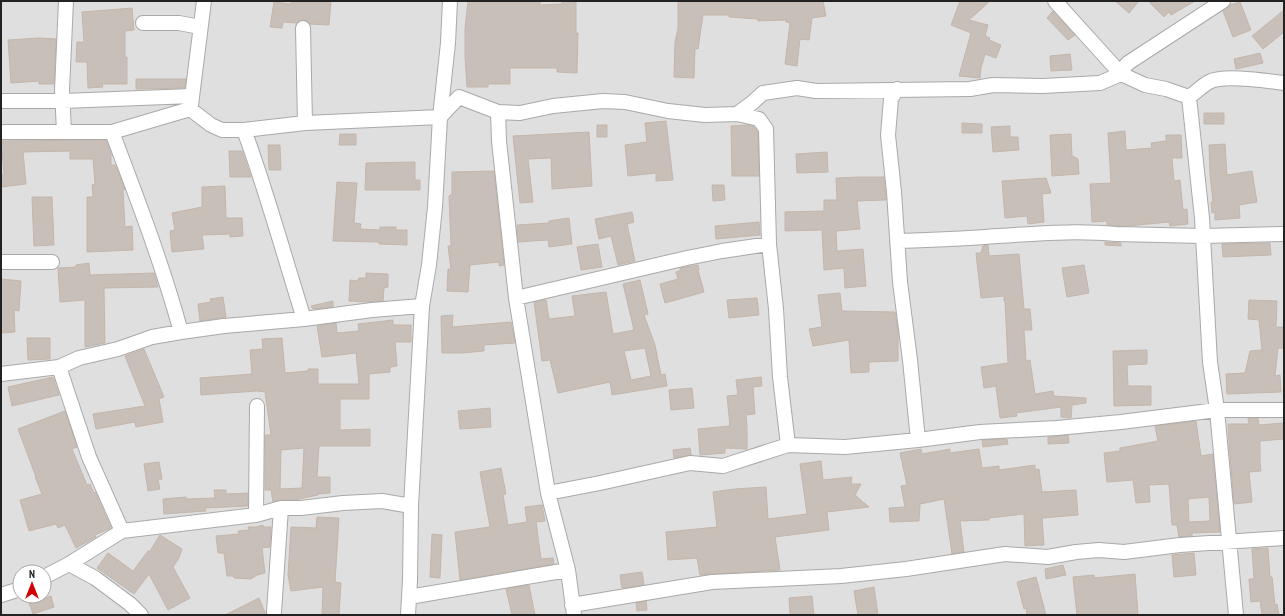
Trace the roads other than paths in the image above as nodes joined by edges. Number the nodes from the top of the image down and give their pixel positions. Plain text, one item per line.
1 (66, 1) edge
2 (204, 1) edge
3 (450, 1) edge
4 (1055, 1) edge
5 (1223, 1) edge
6 (143, 23) dead end
7 (200, 27) junction
8 (303, 28) dead end
9 (1120, 74) junction
10 (1284, 82) edge
11 (897, 89) junction
12 (1189, 97) junction
13 (63, 100) junction
14 (1, 101) edge
15 (191, 103) junction
16 (498, 112) junction
17 (737, 114) junction
18 (440, 117) junction
19 (305, 123) junction
20 (244, 130) junction
21 (1, 132) edge
22 (64, 132) junction
23 (112, 132) junction
24 (1284, 234) edge
25 (1203, 236) junction
26 (897, 242) junction
27 (770, 244) junction
28 (1, 262) edge
29 (52, 262) dead end
30 (516, 298) junction
31 (422, 306) junction
32 (304, 319) junction
33 (181, 332) junction
34 (59, 367) junction
35 (1, 374) edge
36 (257, 406) dead end
37 (1217, 410) junction
38 (1284, 410) edge
39 (918, 440) junction
40 (788, 445) junction
41 (548, 492) junction
42 (411, 506) junction
43 (281, 508) junction
44 (256, 515) junction
45 (122, 531) junction
46 (1284, 538) edge
47 (1229, 543) junction
48 (69, 564) junction
49 (568, 570) junction
50 (52, 573) edge
51 (12, 592) edge
52 (1, 595) edge
53 (408, 597) junction
54 (573, 610) edge
55 (274, 612) dead end
56 (141, 615) edge
57 (408, 615) edge
58 (1236, 615) edge

1 - 13 street
2 - 7 street
3 - 18 street
4 - 9 street
5 - 9 street
6 - 7 street
7 - 15 street
8 - 19 street
9 - 11 street
9 - 12 street
10 - 12 street
11 - 17 street
11 - 26 street
12 - 25 street
13 - 14 street
13 - 15 street
13 - 22 street
15 - 20 street
15 - 23 street
16 - 17 street
16 - 18 street
16 - 30 street
17 - 27 street
18 - 19 street
18 - 31 street
19 - 20 street
20 - 32 street
21 - 22 street
22 - 23 street
23 - 33 street
24 - 25 street
25 - 26 street
25 - 37 street
26 - 39 street
27 - 30 street
27 - 40 street
28 - 29 street
30 - 41 street
31 - 32 street
31 - 42 street
32 - 33 street
33 - 34 street
34 - 35 street
34 - 45 street
36 - 44 street
37 - 38 street
37 - 39 street
37 - 47 street
39 - 40 street
40 - 41 street
41 - 49 street
42 - 43 street
42 - 53 street
43 - 44 street
43 - 55 street
44 - 45 street
45 - 48 street
46 - 47 street
47 - 54 street
47 - 58 street
48 - 50 street
48 - 56 street
49 - 53 street
49 - 54 street
51 - 52 street
53 - 57 street

